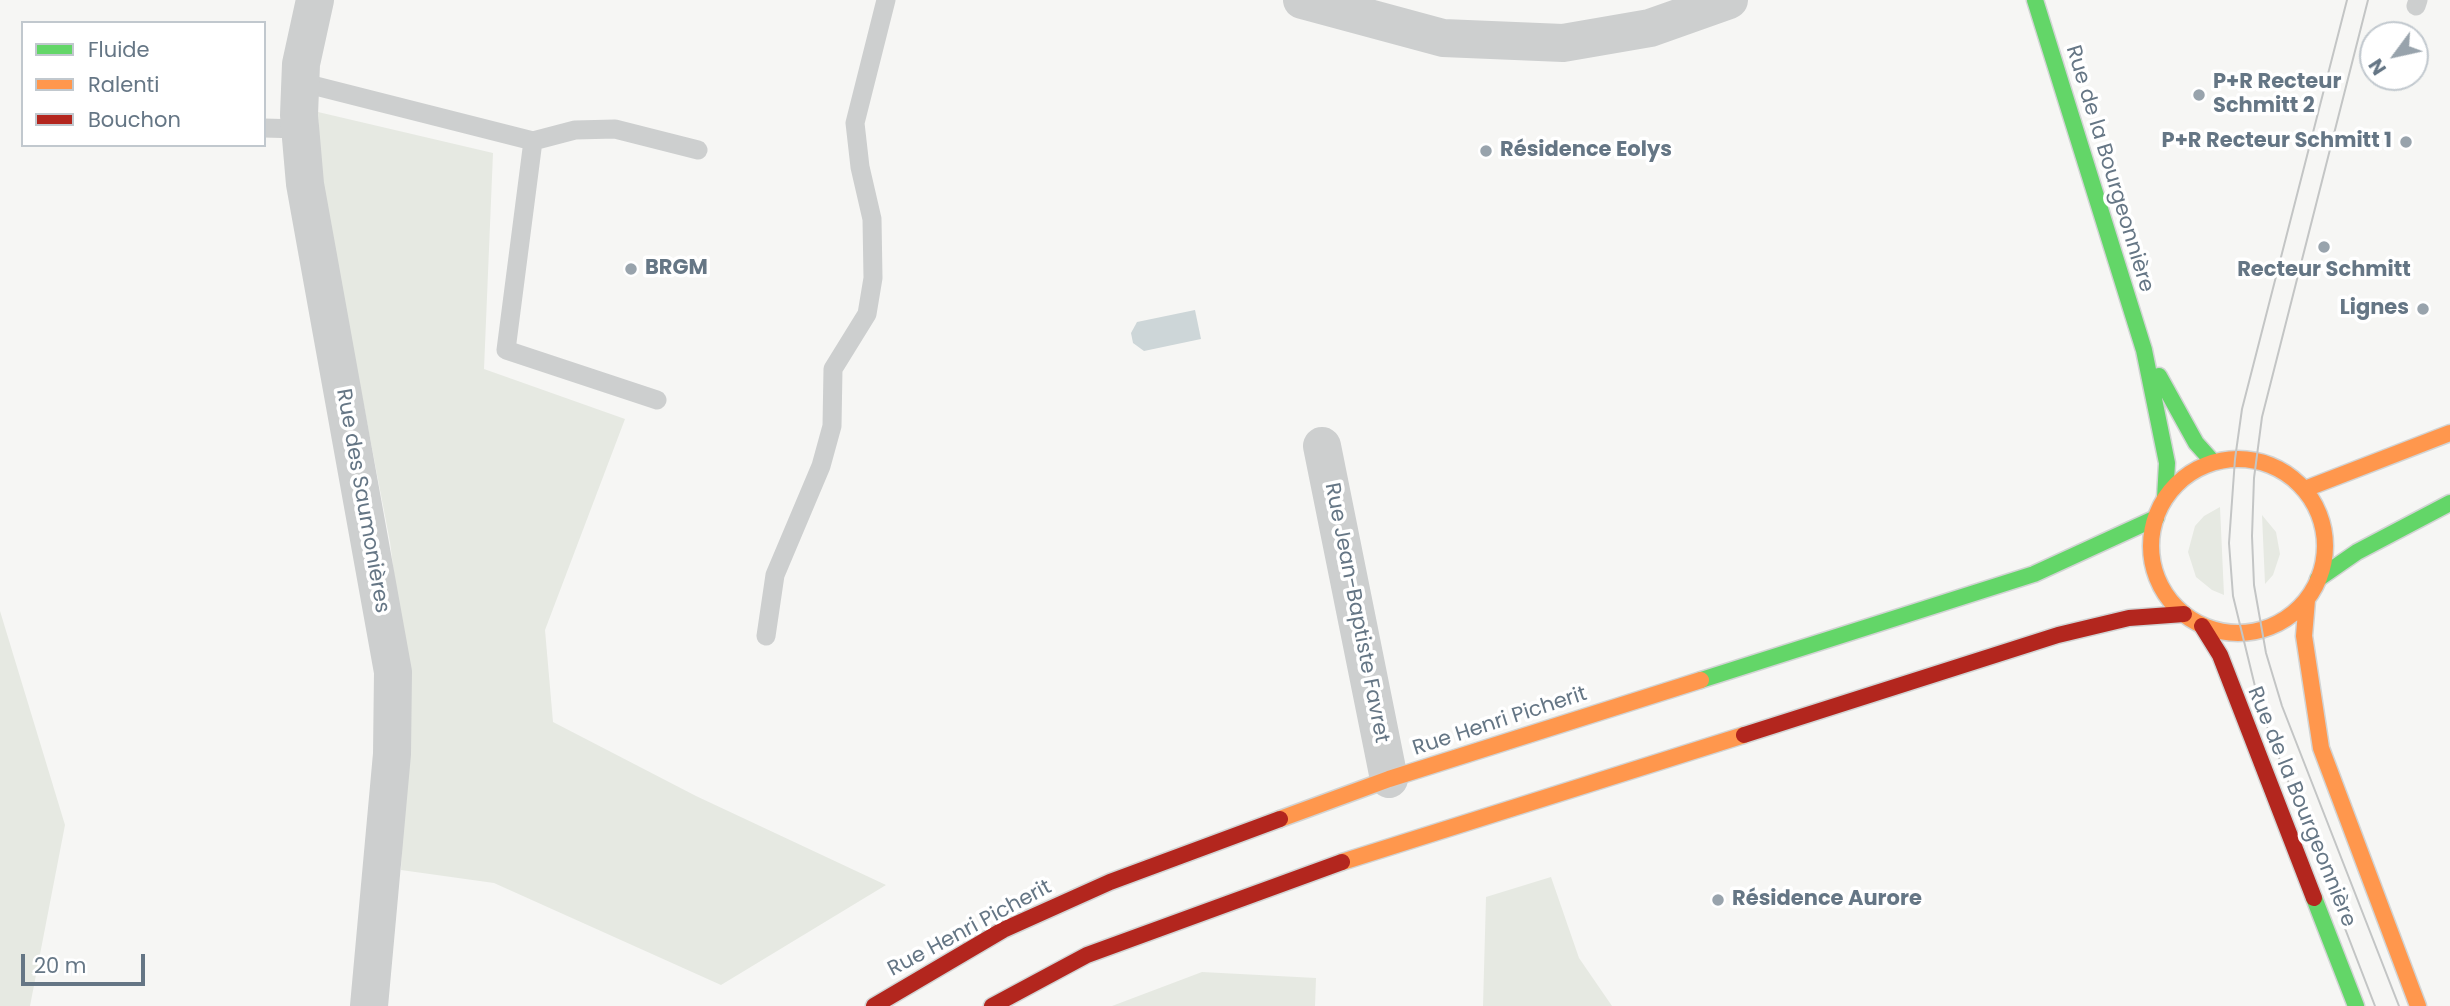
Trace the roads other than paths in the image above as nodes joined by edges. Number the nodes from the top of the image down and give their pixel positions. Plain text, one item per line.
1 (315, 0) edge
2 (886, 0) edge
3 (1302, 0) edge
4 (1729, 0) edge
5 (2035, 0) edge
6 (300, 82) junction
7 (282, 129) edge
8 (533, 141) junction
9 (698, 150) dead end
10 (2144, 350) junction
11 (657, 400) dead end
12 (2450, 433) edge
13 (1322, 446) dead end
14 (2213, 462) junction
15 (2305, 489) junction
16 (2165, 498) junction
17 (2450, 503) edge
18 (2156, 519) junction
19 (2318, 579) junction
20 (2307, 600) junction
21 (2184, 614) junction
22 (2202, 626) junction
23 (766, 636) dead end
24 (1389, 779) junction
25 (369, 1006) edge
26 (874, 1006) edge
27 (992, 1006) edge
28 (2356, 1006) edge
29 (2417, 1006) edge

1 - 6 street, Rue des Saumonières
2 - 23 lane
3 - 4 street
5 - 10 main road, Rue de la Bourgeonnière
6 - 7 street, Rue des Saumonières
6 - 8 lane
7 - 25 street, Rue des Saumonières
8 - 9 lane
8 - 11 lane
10 - 14 main road, Rue de la Bourgeonnière
10 - 16 main road, Rue de la Bourgeonnière
12 - 15 main road
13 - 24 street, Rue Jean-Baptiste Favret
14 - 15 main road
14 - 16 main road
15 - 19 main road
16 - 18 main road
17 - 19 main road
18 - 21 main road
18 - 24 main road, Rue Henri Picherit
19 - 20 main road
20 - 22 main road
20 - 29 main road, Rue de la Bourgeonnière
21 - 22 main road
21 - 27 main road
22 - 28 main road, Rue de la Bourgeonnière
24 - 26 main road, Rue Henri Picherit

